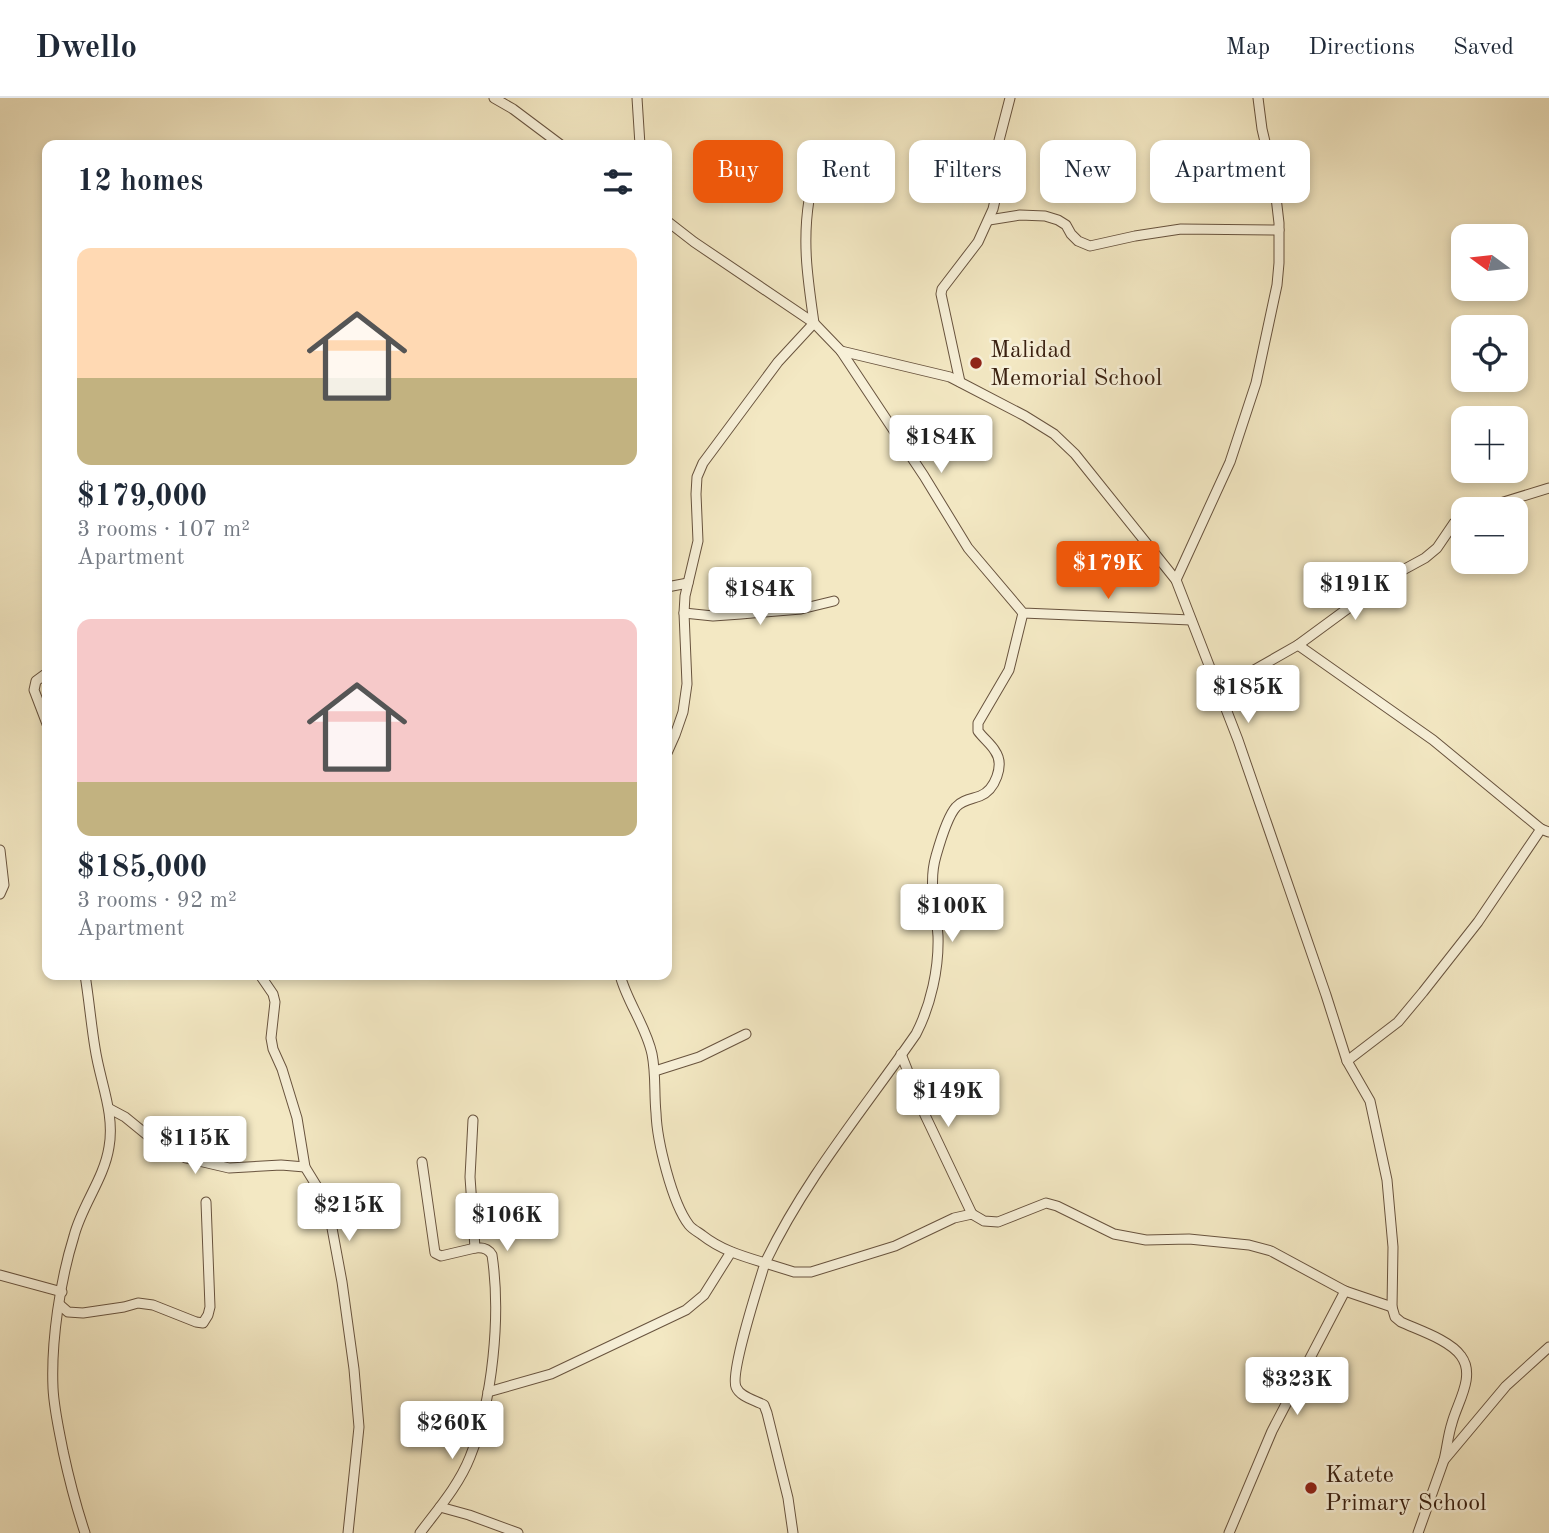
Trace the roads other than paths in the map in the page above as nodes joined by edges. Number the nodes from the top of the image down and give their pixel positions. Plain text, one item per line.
1 (494, 98) edge
2 (636, 98) edge
3 (1010, 98) edge
4 (1258, 98) edge
5 (554, 140) edge
6 (640, 140) edge
7 (809, 203) edge
8 (989, 220) junction
9 (672, 225) edge
10 (1279, 230) junction
11 (814, 323) junction
12 (841, 351) junction
13 (960, 382) junction
14 (1549, 488) edge
15 (1520, 497) edge
16 (1451, 527) edge
17 (1176, 580) junction
18 (688, 583) junction
19 (672, 586) edge
20 (834, 601) dead end
21 (684, 612) junction
22 (1023, 612) junction
23 (1191, 620) junction
24 (1298, 645) junction
25 (42, 677) edge
26 (1219, 690) junction
27 (42, 710) edge
28 (672, 742) edge
29 (1545, 831) edge
30 (0, 850) edge
31 (0, 894) edge
32 (86, 980) edge
33 (264, 980) edge
34 (622, 980) edge
35 (746, 1034) dead end
36 (901, 1054) junction
37 (1347, 1061) junction
38 (655, 1071) junction
39 (110, 1109) junction
40 (473, 1120) dead end
41 (422, 1162) dead end
42 (305, 1167) junction
43 (206, 1202) dead end
44 (972, 1214) junction
45 (475, 1248) junction
46 (731, 1252) junction
47 (765, 1263) junction
48 (0, 1275) edge
49 (1345, 1291) junction
50 (62, 1292) junction
51 (60, 1305) junction
52 (1392, 1307) junction
53 (1549, 1347) edge
54 (488, 1392) junction
55 (1444, 1461) junction
56 (440, 1507) junction
57 (85, 1533) edge
58 (348, 1533) edge
59 (420, 1533) edge
60 (517, 1533) edge
61 (793, 1533) edge
62 (1229, 1533) edge
63 (1418, 1533) edge

1 - 5 street
2 - 6 street
3 - 8 street
4 - 10 street
7 - 11 street
8 - 10 street
8 - 13 street
9 - 11 street
10 - 17 street
11 - 12 street
11 - 18 street
12 - 13 street
12 - 22 street
13 - 17 street
14 - 15 street
16 - 24 street
17 - 23 street
18 - 19 street
18 - 21 street
20 - 21 street
21 - 28 street
22 - 23 street
22 - 36 street
23 - 26 street
24 - 26 street
24 - 29 street
25 - 27 street
26 - 37 street
29 - 37 street
30 - 31 street
32 - 39 street
33 - 42 street
34 - 38 street
35 - 38 street
36 - 44 street
36 - 47 street
37 - 52 street
38 - 46 street
39 - 42 street
39 - 50 street
40 - 45 street
41 - 45 street
42 - 58 street
43 - 51 street
44 - 47 street
44 - 49 street
45 - 54 street
46 - 47 street
46 - 54 street
47 - 61 street
48 - 50 street
49 - 52 street
49 - 62 street
50 - 51 street
51 - 57 street
52 - 55 street
53 - 55 street
54 - 56 street
55 - 63 street
56 - 59 street
56 - 60 street

